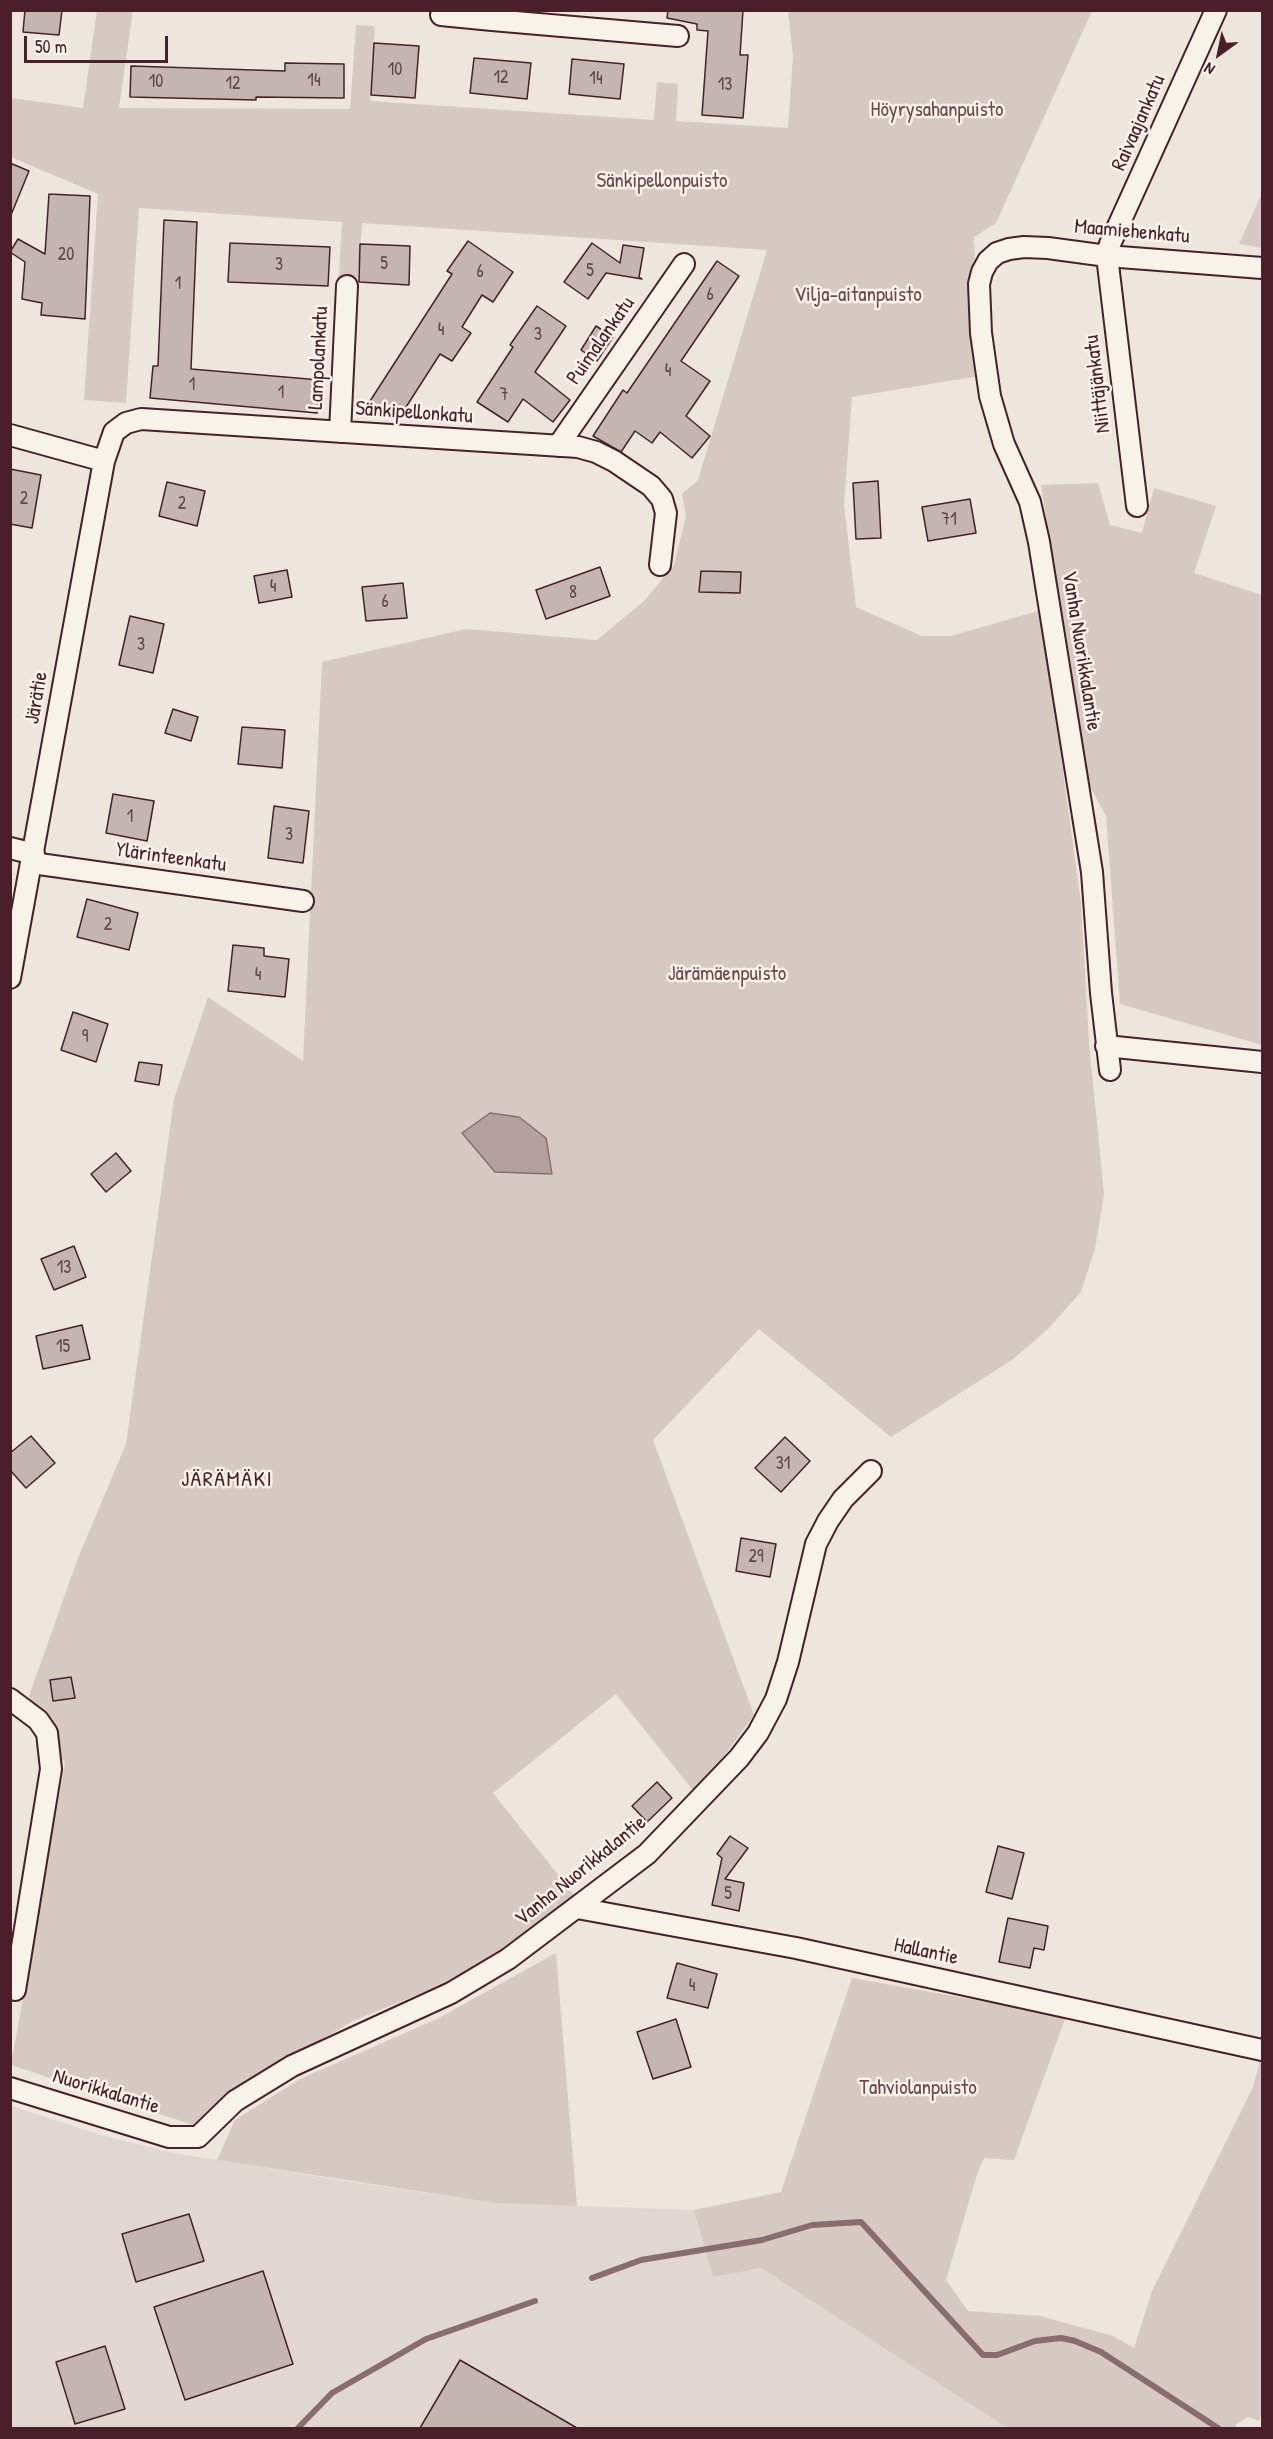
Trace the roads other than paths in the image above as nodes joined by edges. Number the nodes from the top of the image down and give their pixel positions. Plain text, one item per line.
1 (1216, 10) edge
2 (441, 15) dead end
3 (492, 15) edge
4 (678, 36) dead end
5 (997, 253) joint
6 (1107, 256) junction
7 (684, 264) dead end
8 (1263, 267) edge
9 (347, 286) dead end
10 (340, 432) junction
11 (10, 435) edge
12 (558, 446) junction
13 (104, 461) junction
14 (1137, 506) dead end
15 (660, 565) dead end
16 (10, 848) edge
17 (33, 858) junction
18 (303, 901) dead end
19 (10, 978) edge
20 (1106, 1046) junction
21 (1263, 1062) edge
22 (1110, 1070) dead end
23 (871, 1471) dead end
24 (10, 1699) edge
25 (577, 1908) junction
26 (15, 1990) dead end
27 (1263, 2050) edge
28 (10, 2088) edge
29 (189, 2138) joint

1 - 6 street, Raivaajankatu
2 - 3 street
3 - 4 street
5 - 6 street, Maamiehenkatu
5 - 20 street, Vanha Nuorikkalantie
6 - 8 street, Maamiehenkatu
6 - 14 street, Niittäjänkatu
7 - 12 street, Puimalankatu
9 - 10 street, Lampolankatu
10 - 12 street, Sänkipellonkatu
10 - 13 street, Sänkipellonkatu
11 - 13 street
12 - 15 street, Sänkipellonkatu
13 - 17 street, Järätie
16 - 17 street, Ylärinteenkatu
17 - 18 street, Ylärinteenkatu
17 - 19 street, Järätie
20 - 21 street
20 - 22 street, Vanha Nuorikkalantie
23 - 25 street, Vanha Nuorikkalantie
24 - 26 street
25 - 27 street, Hallantie
25 - 29 street, Vanha Nuorikkalantie
28 - 29 street, Nuorikkalantie

